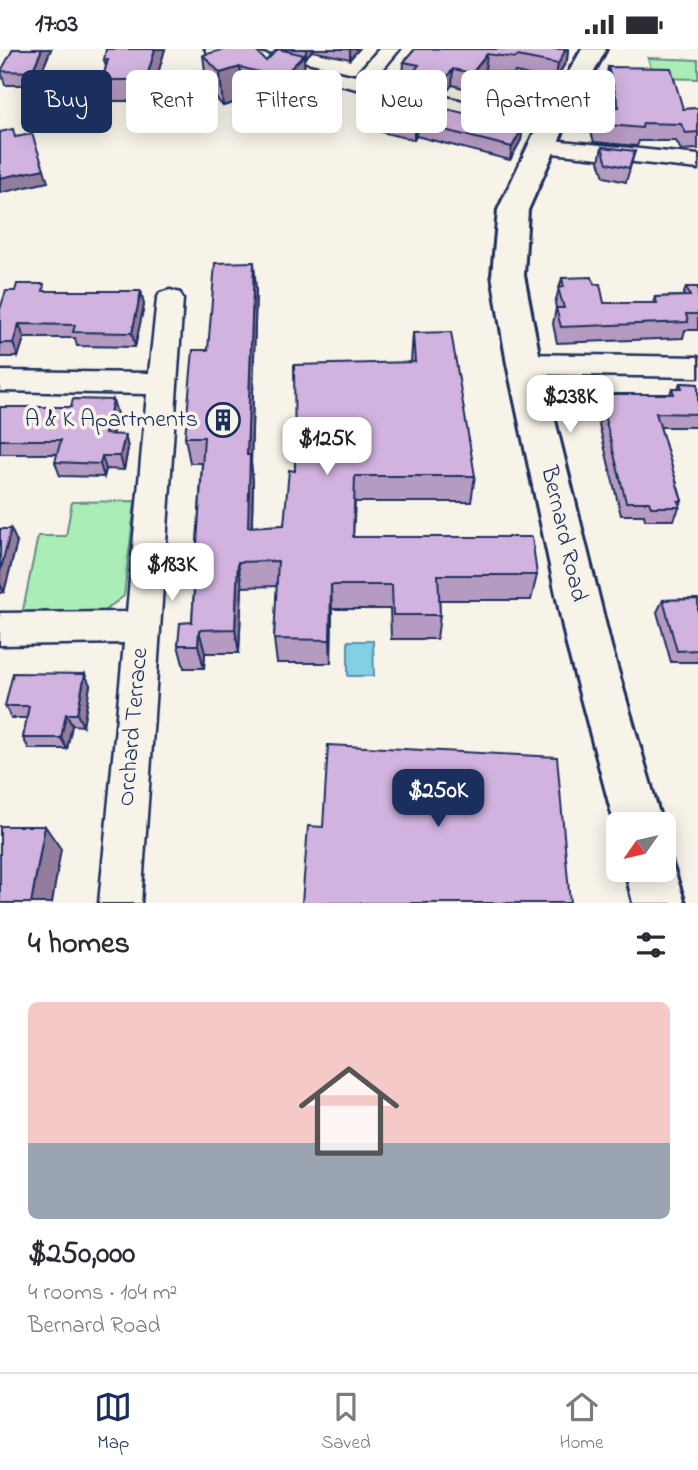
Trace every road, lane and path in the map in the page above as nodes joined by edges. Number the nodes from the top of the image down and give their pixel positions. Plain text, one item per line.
1 (215, 49) edge
2 (390, 49) edge
3 (594, 49) edge
4 (372, 70) edge
5 (356, 83) edge
6 (542, 146) junction
7 (698, 162) edge
8 (170, 299) dead end
9 (524, 364) junction
10 (698, 367) edge
11 (0, 381) edge
12 (163, 384) junction
13 (143, 627) junction
14 (0, 629) edge
15 (634, 812) edge
16 (653, 882) edge
17 (120, 903) edge
18 (659, 903) edge

1 - 5 street
2 - 4 street
3 - 6 main road, Bernard Road
6 - 7 street
6 - 9 main road, Bernard Road
8 - 12 street, Orchard Terrace
9 - 10 street
9 - 15 main road, Bernard Road
11 - 12 street
12 - 13 street, Orchard Terrace
13 - 14 street
13 - 17 street, Orchard Terrace
16 - 18 main road

